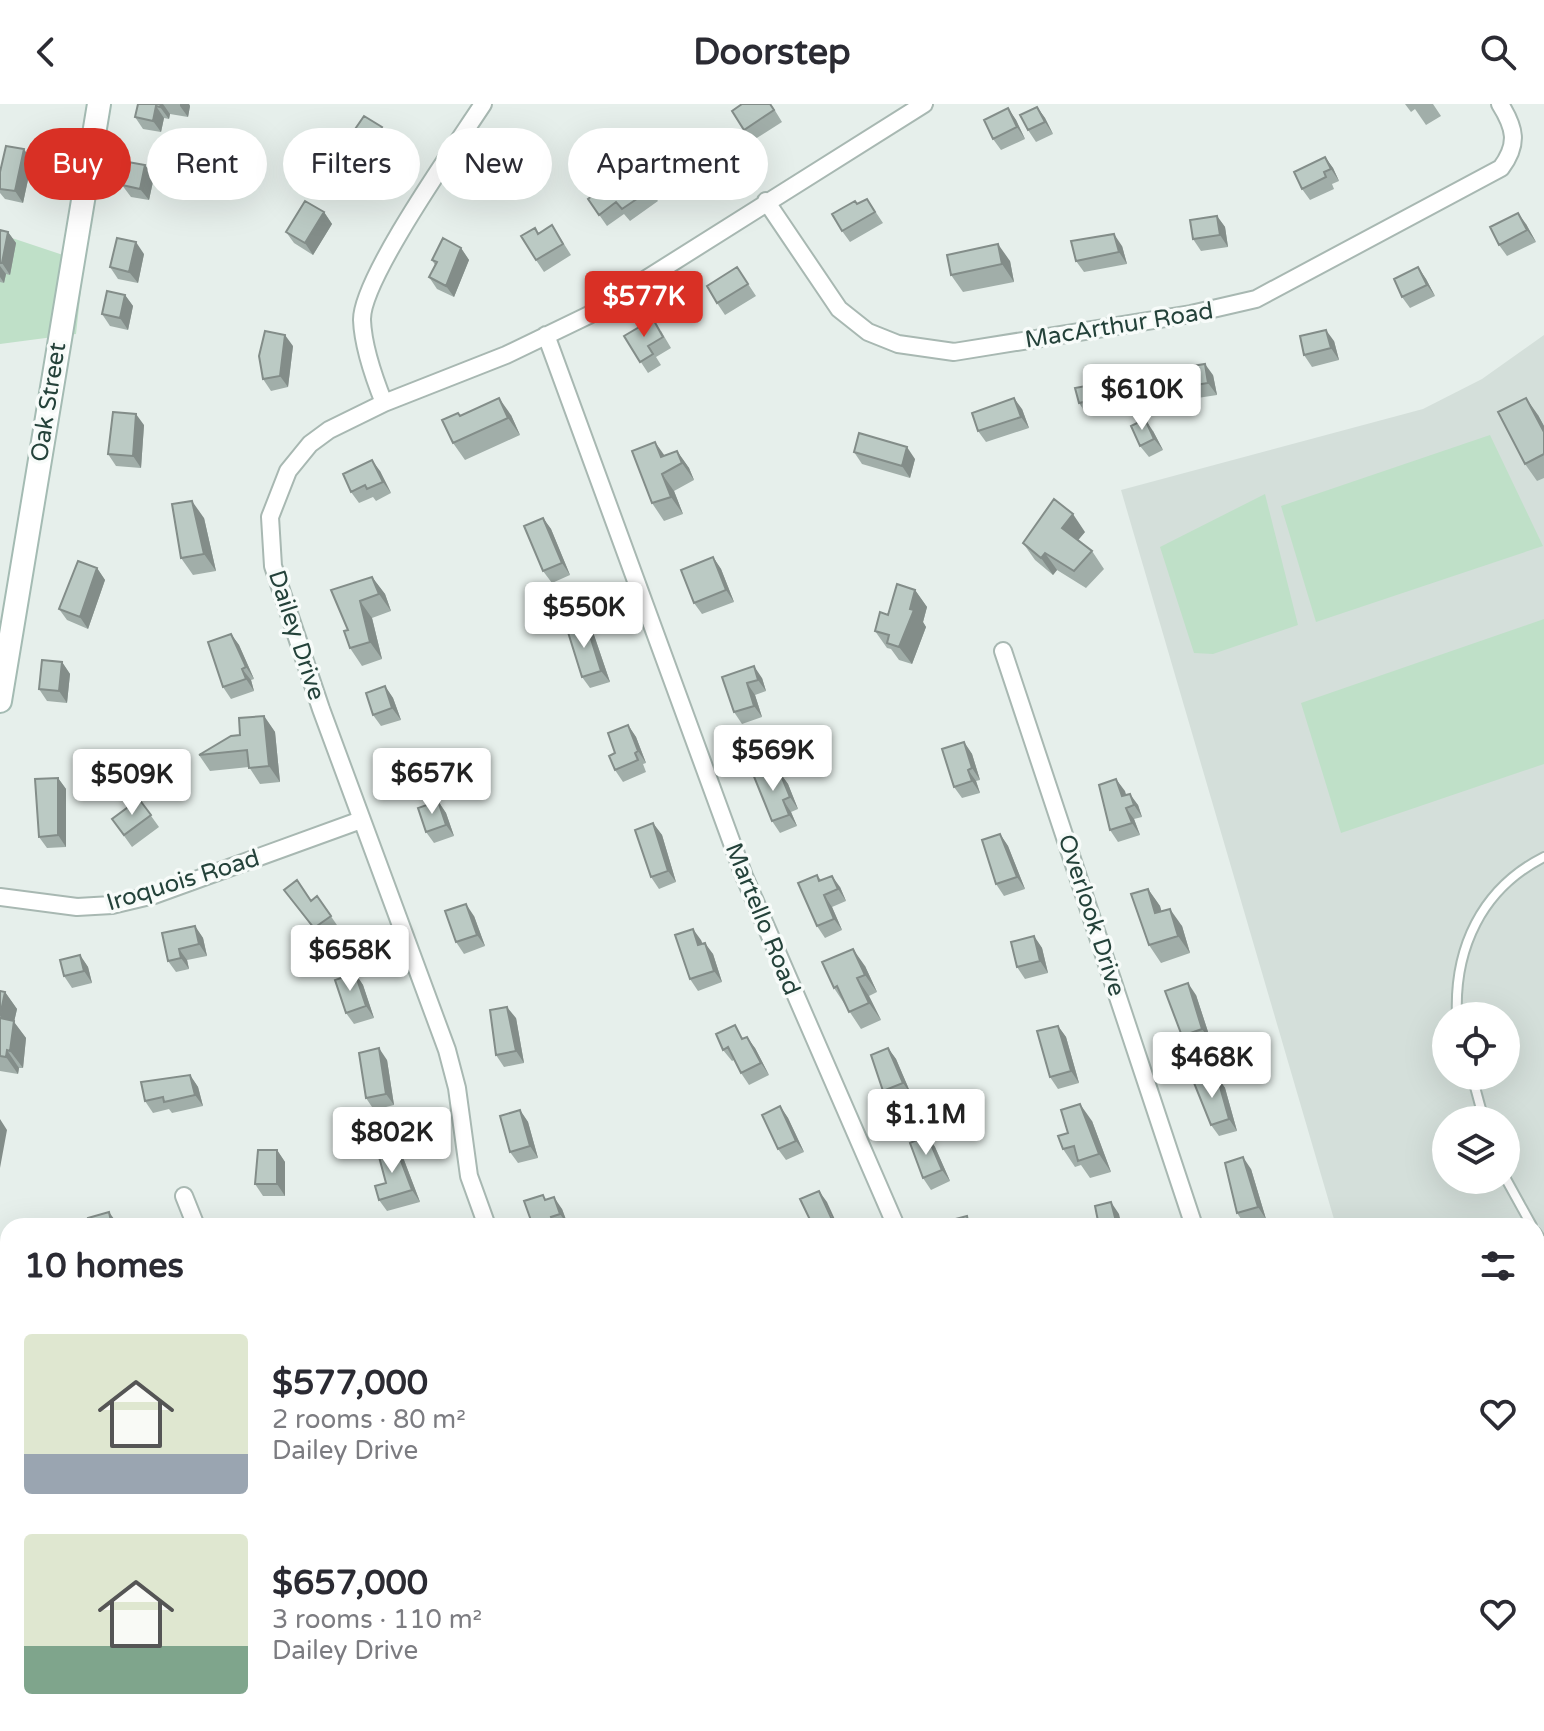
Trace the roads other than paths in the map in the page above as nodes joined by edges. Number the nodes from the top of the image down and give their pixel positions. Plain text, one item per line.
1 (99, 104) edge
2 (483, 104) edge
3 (924, 104) edge
4 (1500, 104) edge
5 (766, 201) junction
6 (546, 335) junction
7 (384, 403) junction
8 (1003, 651) dead end
9 (0, 701) edge
10 (361, 820) junction
11 (1544, 857) edge
12 (0, 897) edge
13 (1458, 1002) edge
14 (1514, 1194) edge
15 (184, 1196) dead end
16 (193, 1218) edge
17 (484, 1218) edge
18 (893, 1218) edge
19 (1191, 1218) edge
20 (1528, 1218) edge

1 - 9 main road, Oak Street
2 - 7 street
3 - 5 street, Dailey Drive
4 - 5 street, MacArthur Road
5 - 6 street, Dailey Drive
6 - 7 street, Dailey Drive
6 - 18 street, Martello Road
7 - 10 street, Dailey Drive
8 - 19 street, Overlook Drive
10 - 12 street, Iroquois Road
10 - 17 street, Dailey Drive
11 - 13 lane
14 - 20 lane
15 - 16 street

